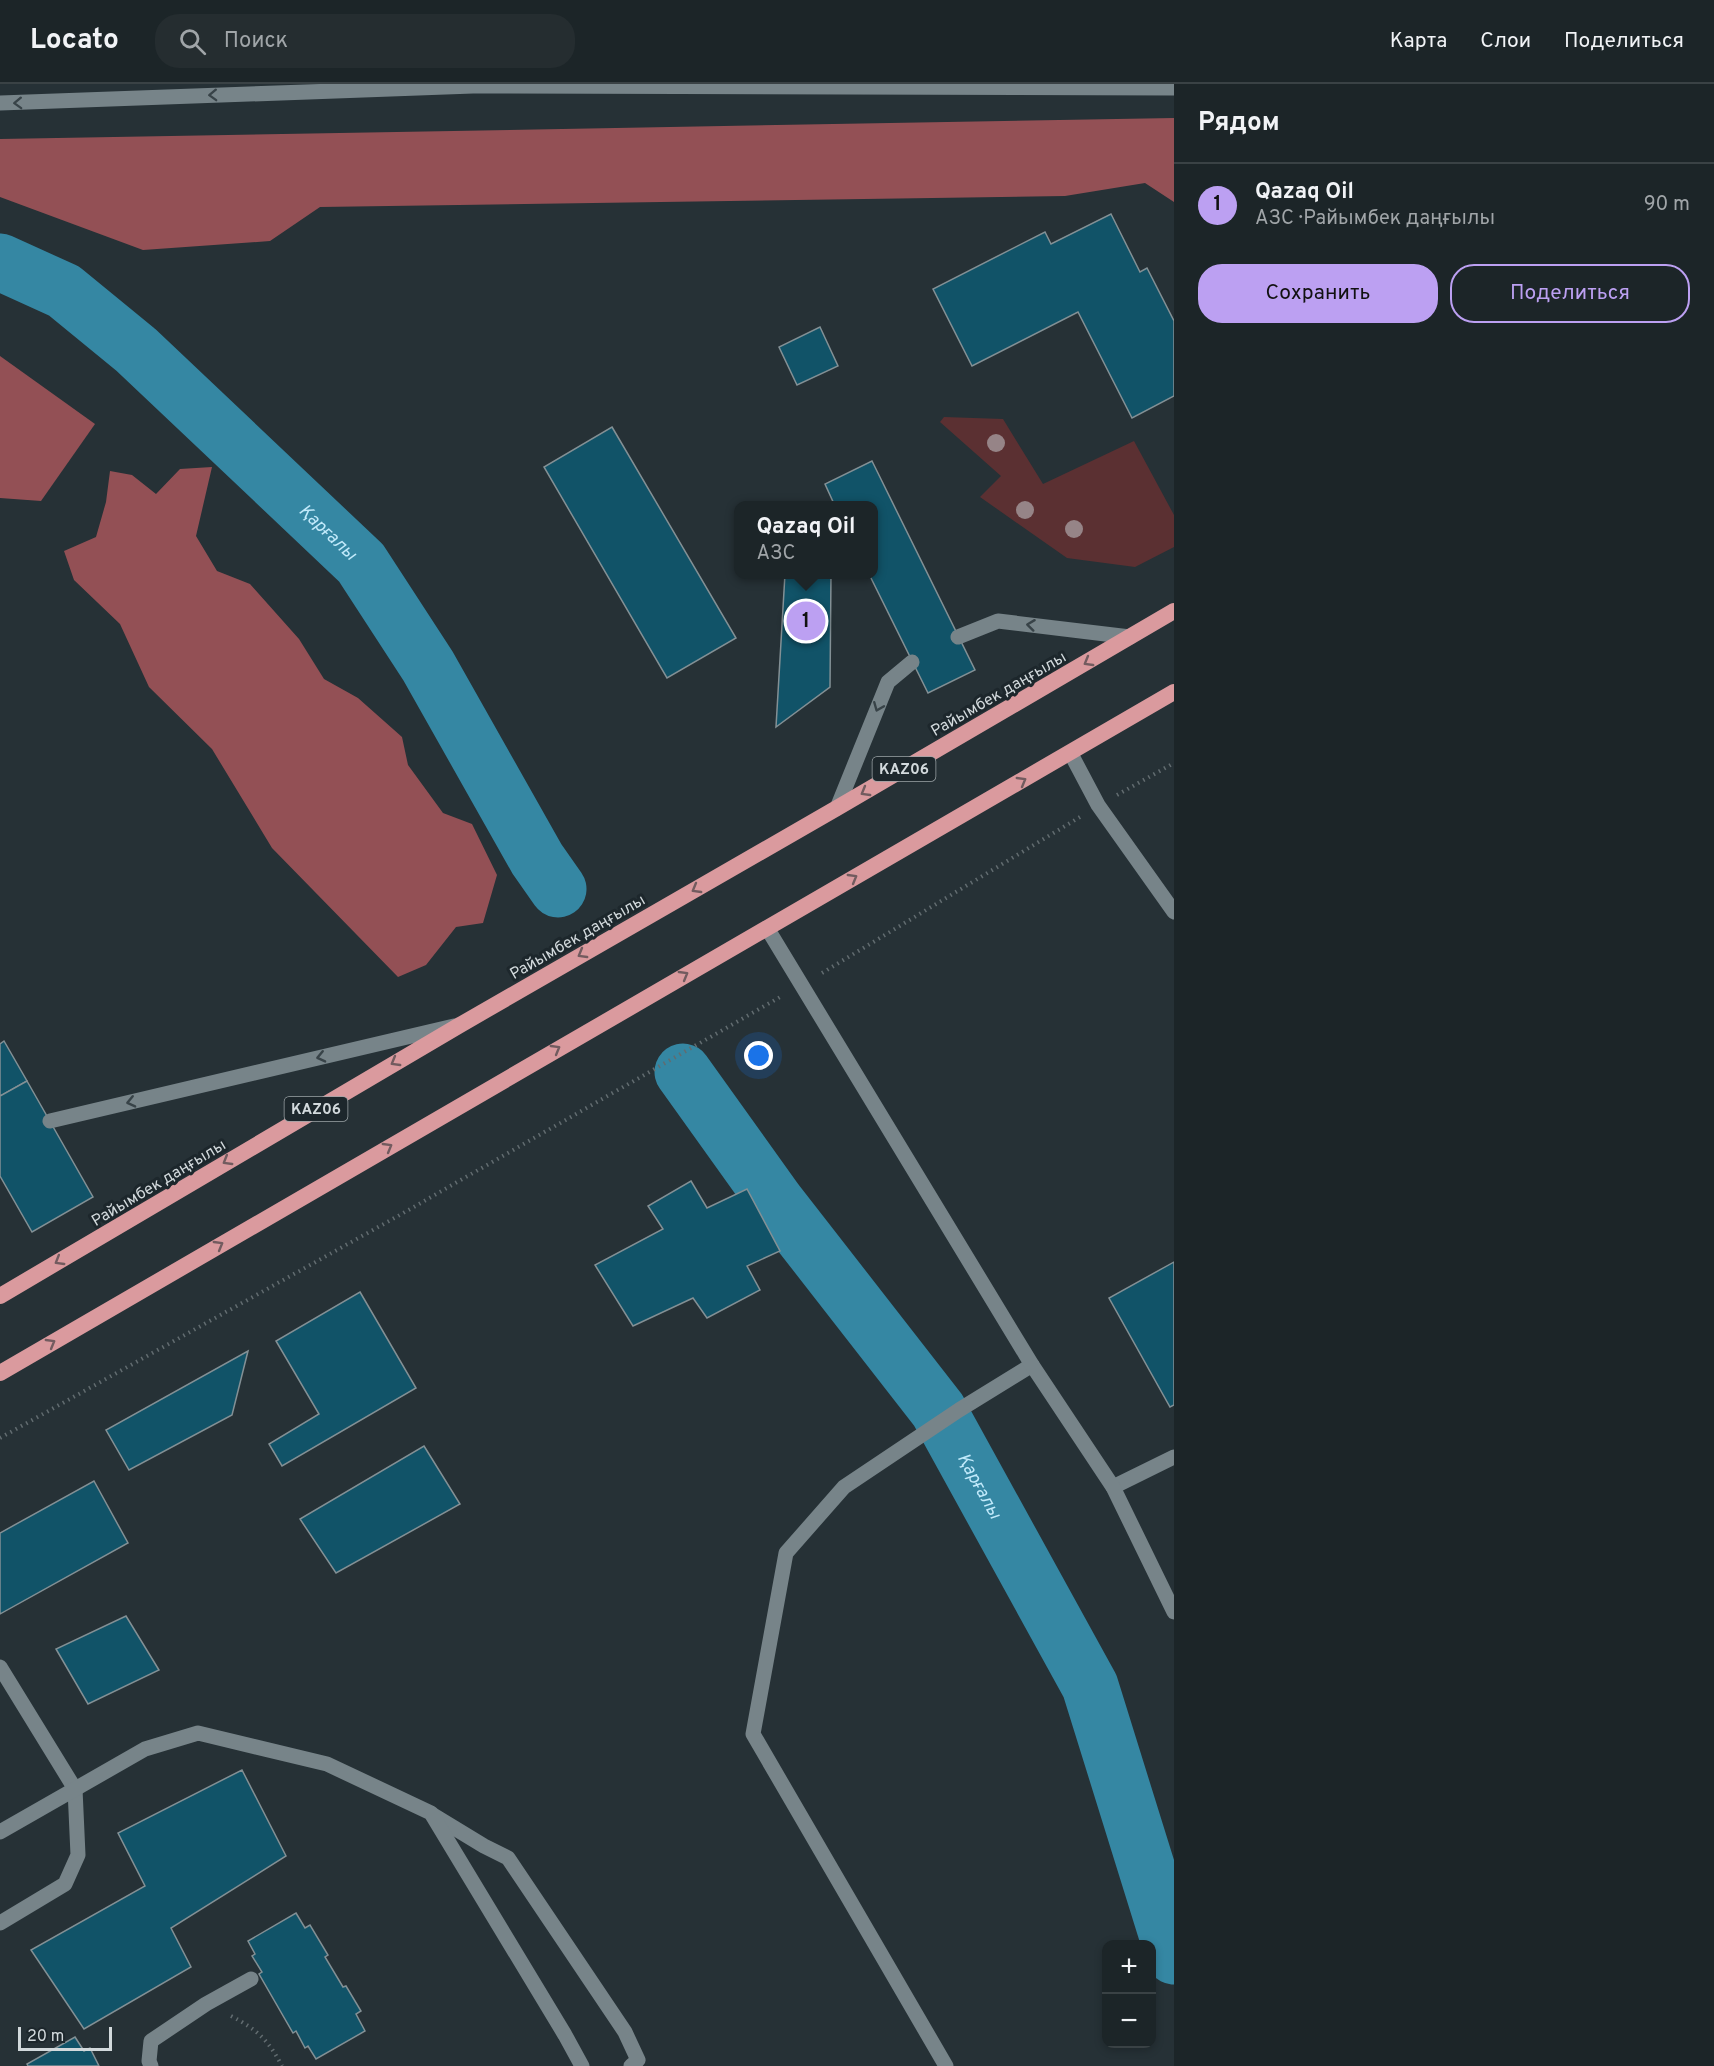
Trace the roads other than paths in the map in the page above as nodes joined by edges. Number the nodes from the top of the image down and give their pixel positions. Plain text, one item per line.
1 (1174, 88) edge
2 (0, 103) edge
3 (1174, 611) edge
4 (958, 637) dead end
5 (1131, 637) junction
6 (912, 662) dead end
7 (1174, 692) edge
8 (1071, 754) junction
9 (837, 808) junction
10 (1174, 912) edge
11 (766, 927) junction
12 (460, 1025) junction
13 (50, 1121) dead end
14 (0, 1296) edge
15 (1032, 1365) junction
16 (0, 1373) edge
17 (1174, 1457) edge
18 (1113, 1487) junction
19 (1174, 1612) edge
20 (0, 1667) edge
21 (75, 1789) junction
22 (431, 1813) junction
23 (0, 1832) edge
24 (0, 1923) edge
25 (251, 1979) dead end
26 (151, 2066) edge
27 (582, 2066) edge
28 (631, 2066) edge
29 (946, 2066) edge

1 -> 2 main road
3 - 5 highway, Райымбек даңғылы / KАZ06
5 -> 4 main road
5 -> 9 highway, Райымбек даңғылы / KАZ06
6 -> 9 main road
7 - 8 highway
8 - 10 main road
11 -> 8 highway
9 -> 12 highway, Райымбек даңғылы / KАZ06
11 - 15 main road
16 -> 11 highway
12 -> 13 main road
12 -> 14 highway, Райымбек даңғылы / KАZ06
15 - 18 main road
15 - 29 main road
17 - 18 main road
18 - 19 main road
20 - 21 main road
21 - 22 main road
21 - 23 main road
21 - 24 main road
22 - 27 main road
22 - 28 main road
25 - 26 main road

